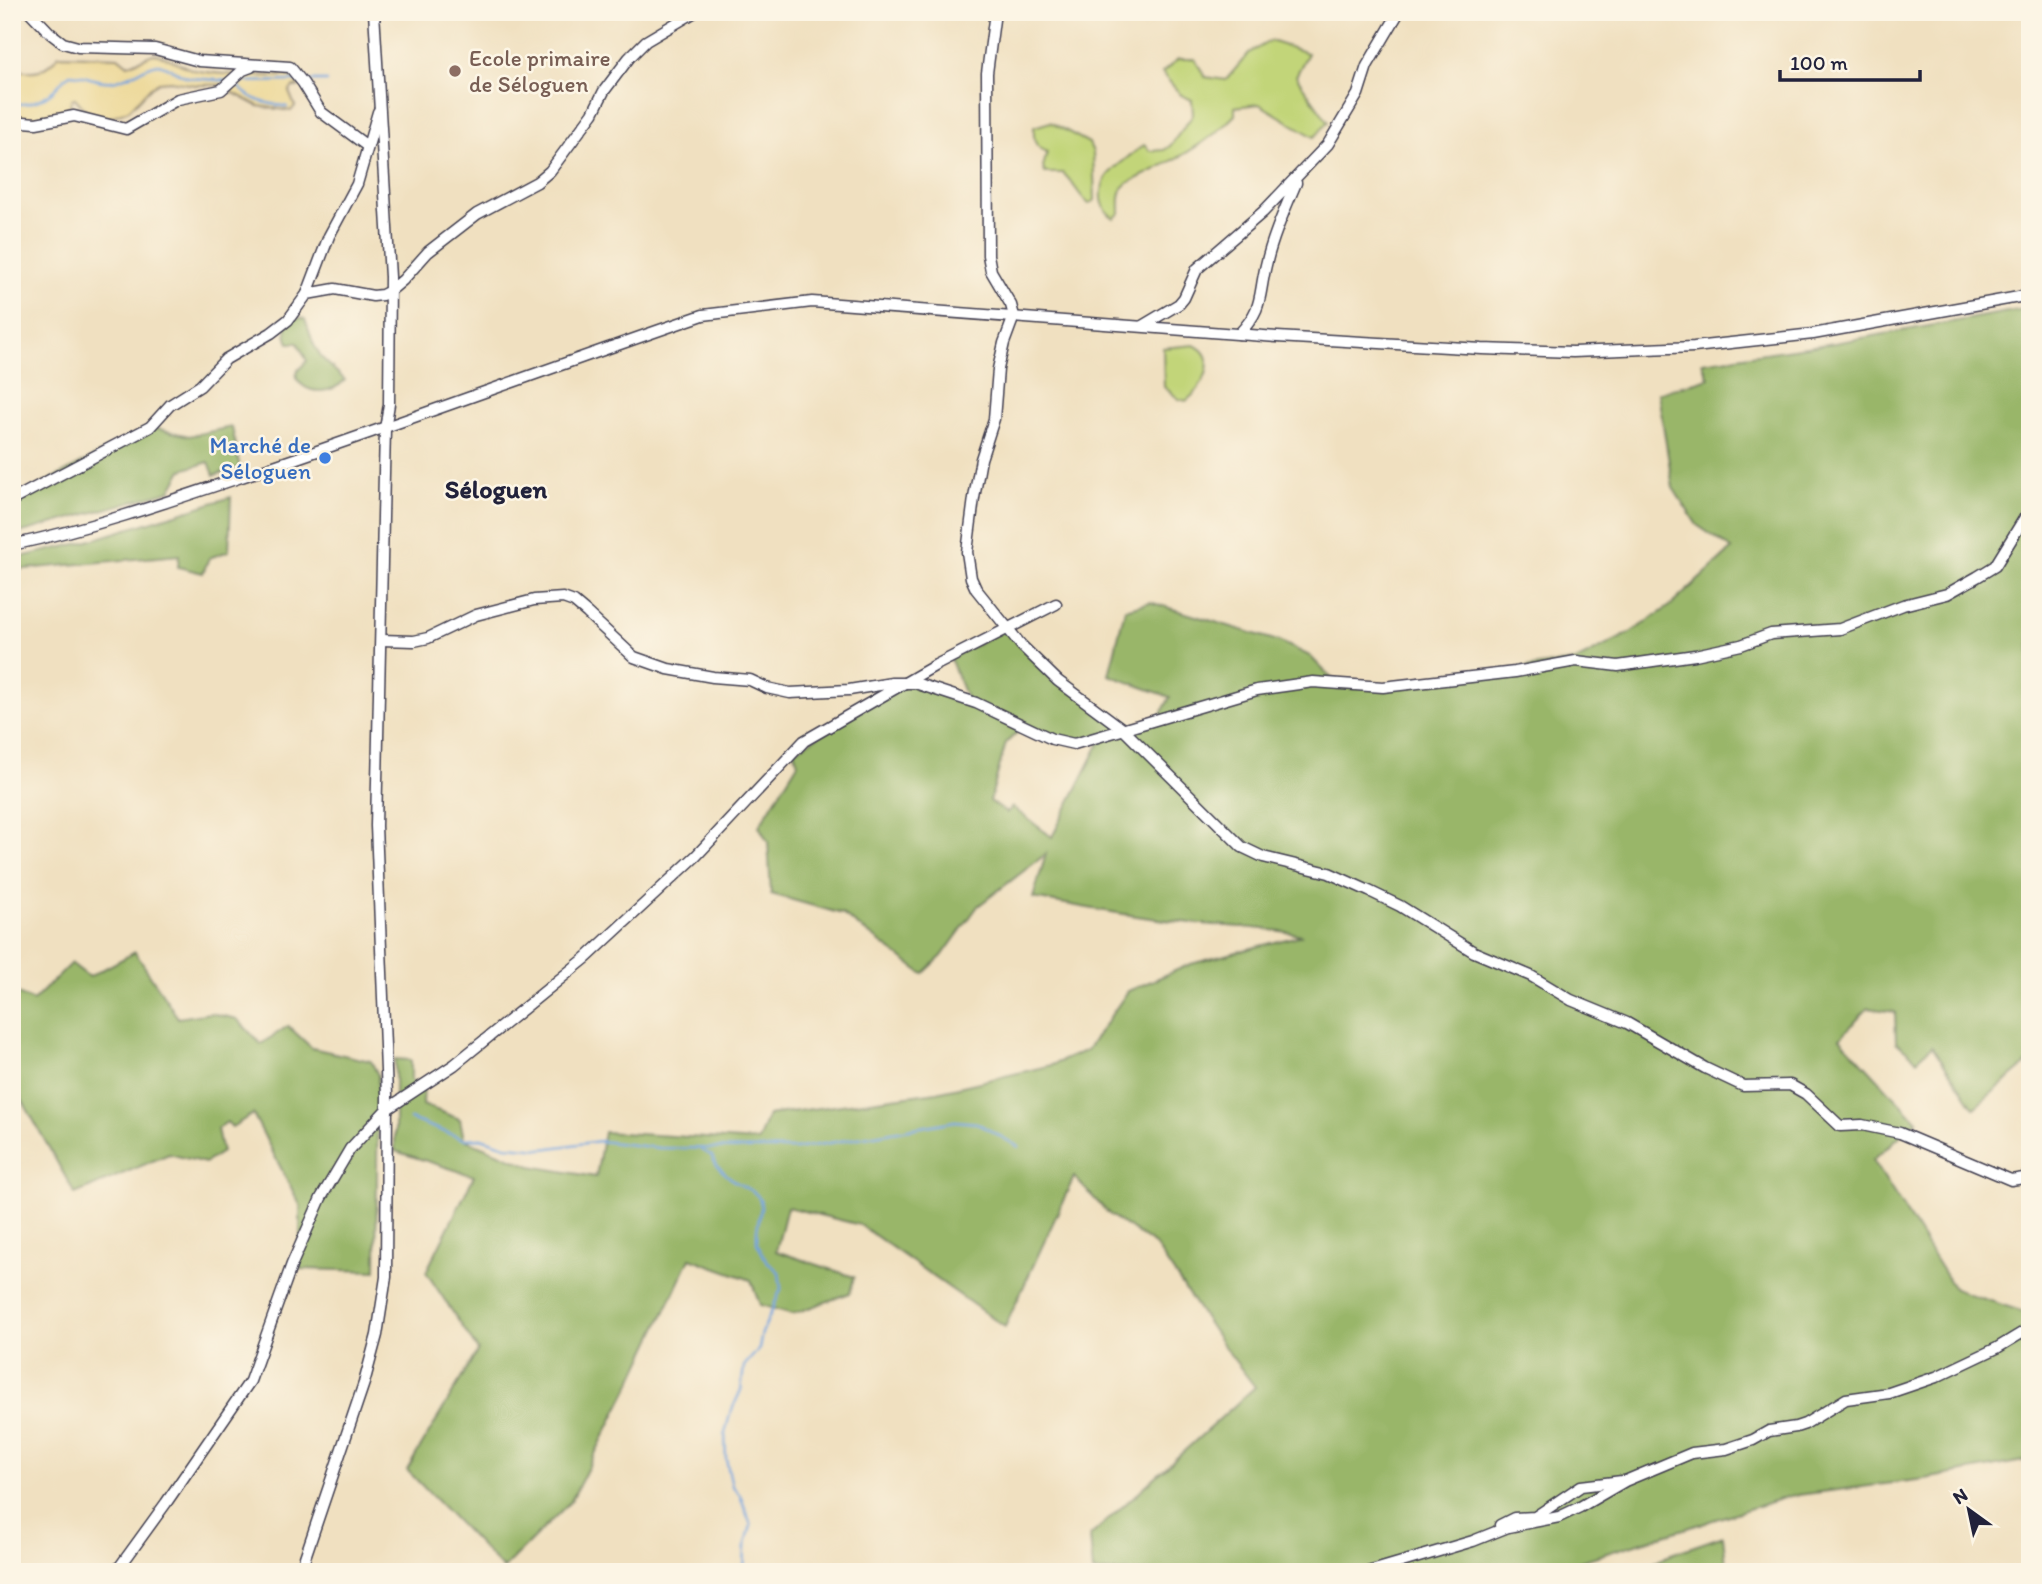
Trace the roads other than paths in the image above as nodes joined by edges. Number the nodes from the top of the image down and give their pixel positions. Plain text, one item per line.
1 (30, 12) edge
2 (374, 12) edge
3 (695, 12) edge
4 (995, 12) edge
5 (1399, 12) edge
6 (257, 65) junction
7 (380, 106) junction
8 (12, 121) edge
9 (367, 146) junction
10 (1298, 177) junction
11 (390, 291) junction
12 (307, 294) junction
13 (2030, 295) edge
14 (1014, 316) junction
15 (1142, 326) junction
16 (1239, 334) junction
17 (384, 429) junction
18 (12, 500) edge
19 (2030, 509) edge
20 (12, 545) edge
21 (1056, 604) dead end
22 (1007, 628) junction
23 (381, 640) junction
24 (905, 683) junction
25 (1124, 730) junction
26 (387, 1109) junction
27 (2030, 1177) edge
28 (2030, 1328) edge
29 (1625, 1481) junction
30 (1488, 1535) junction
31 (116, 1572) edge
32 (300, 1572) edge
33 (1368, 1572) edge

1 - 6 street
2 - 7 street
3 - 11 street
4 - 14 street
5 - 10 street
6 - 8 street
6 - 9 street
7 - 9 street
7 - 11 street
9 - 12 street
10 - 15 street
10 - 16 street
11 - 12 street
11 - 17 street
12 - 18 street
13 - 16 street
14 - 15 street
14 - 17 street
14 - 22 street
15 - 16 street
17 - 20 street
17 - 23 street
19 - 25 street
21 - 22 street
22 - 24 street
22 - 25 street
23 - 24 street
23 - 26 street
24 - 25 street
24 - 26 street
25 - 27 street
26 - 31 street
26 - 32 street
28 - 29 street
29 - 30 street
29 - 30 street
30 - 33 street

